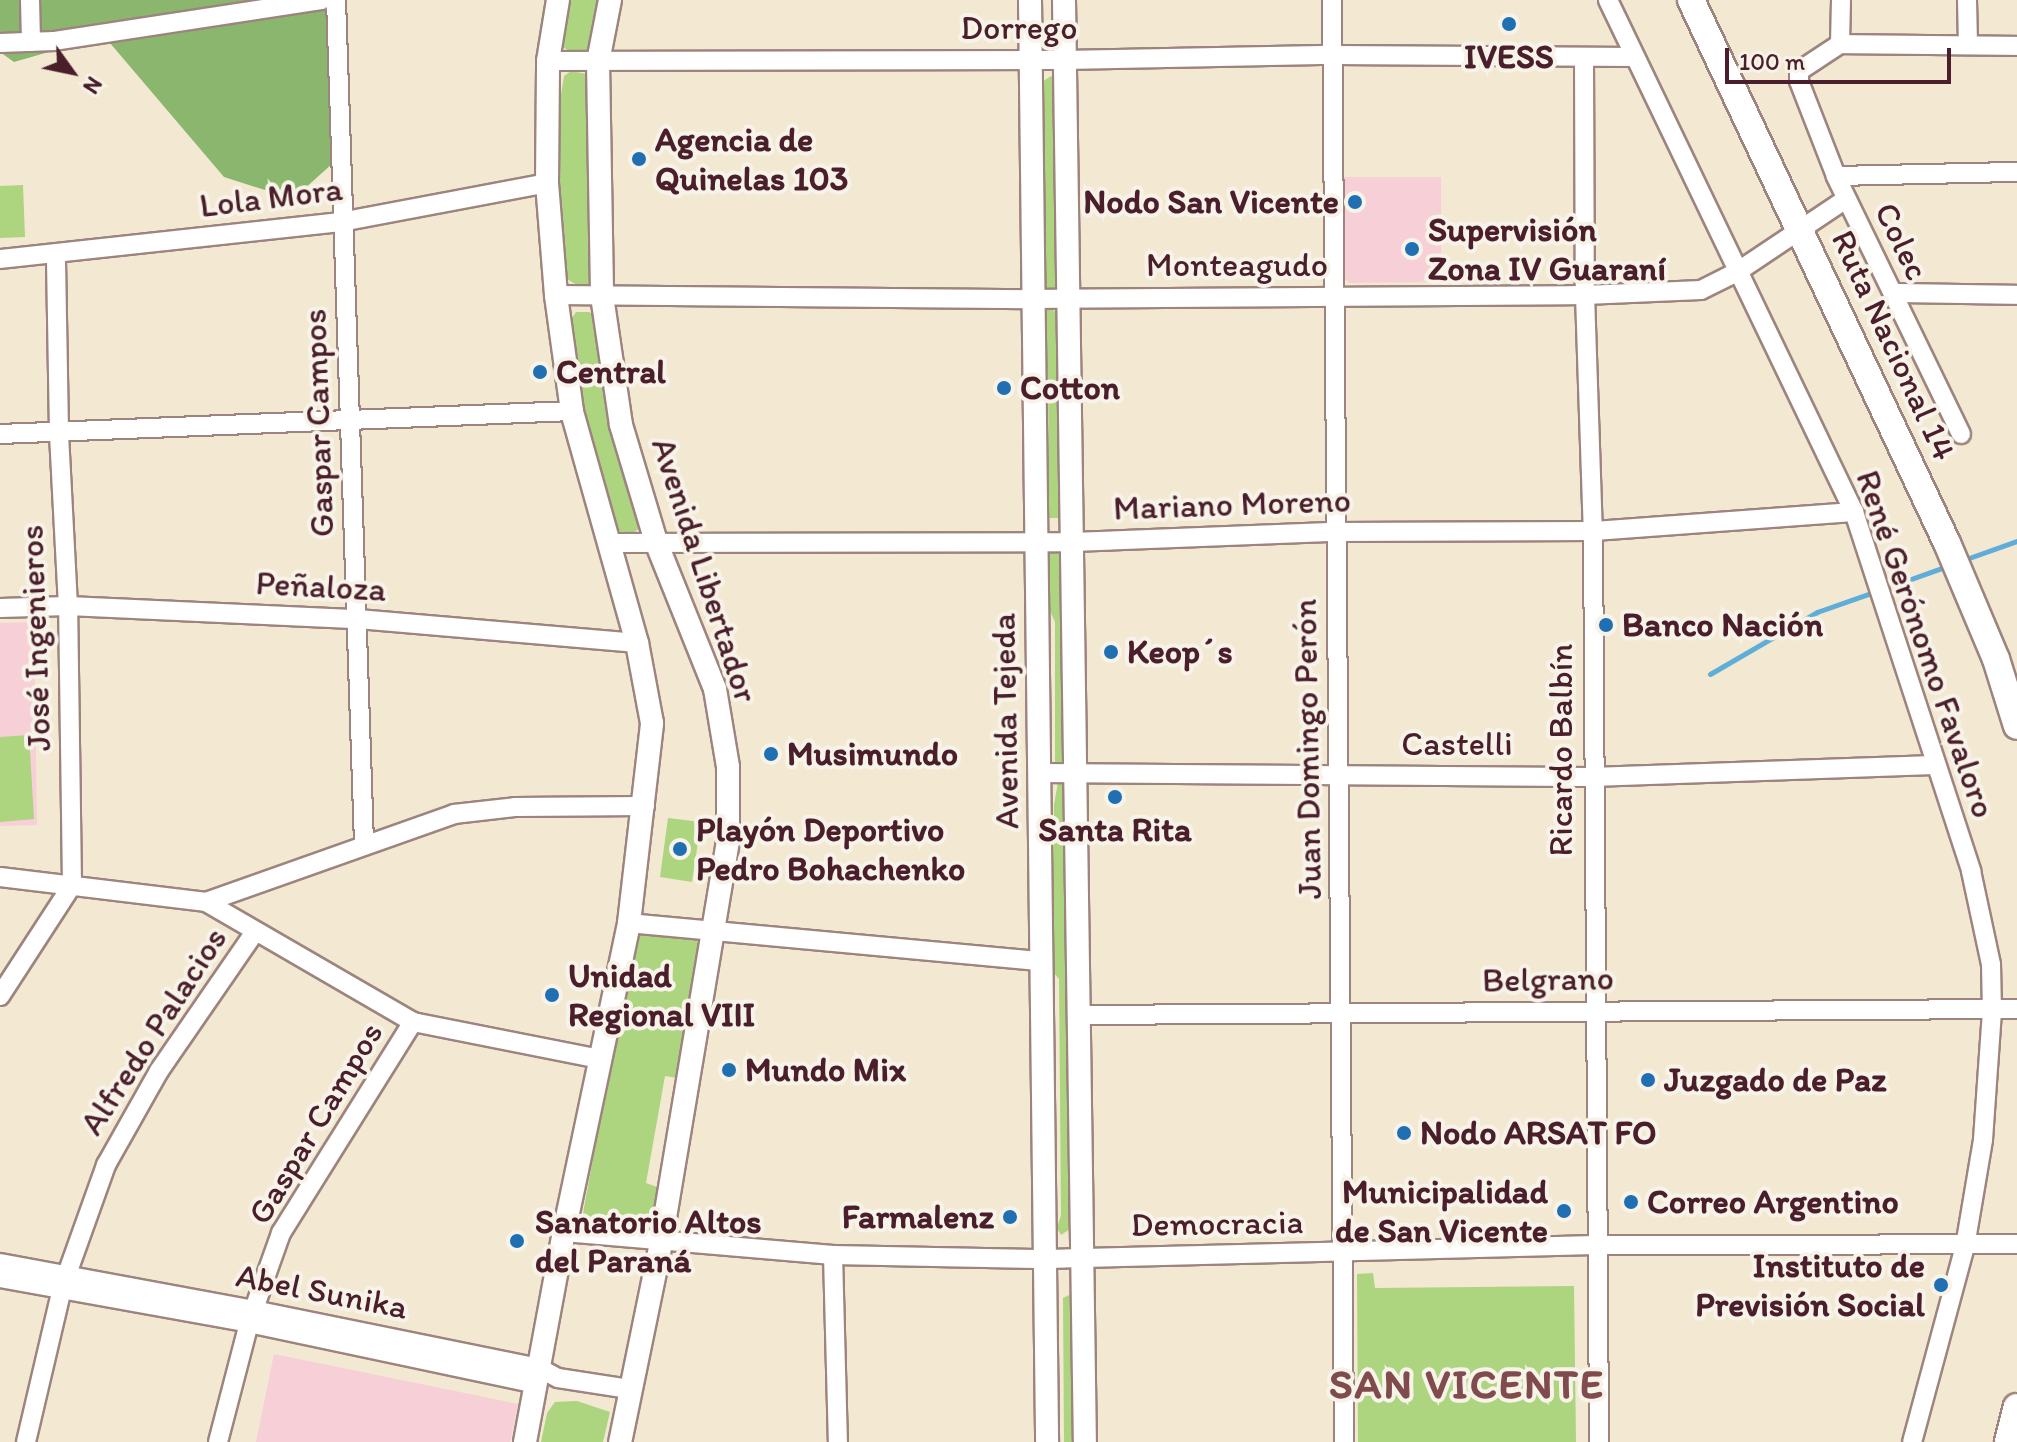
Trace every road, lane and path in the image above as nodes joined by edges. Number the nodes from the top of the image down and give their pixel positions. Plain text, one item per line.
1 (30, 0) edge
2 (195, 0) edge
3 (322, 0) edge
4 (336, 0) edge
5 (558, 0) edge
6 (610, 0) edge
7 (1030, 0) edge
8 (1064, 0) edge
9 (1332, 0) edge
10 (1608, 0) edge
11 (1691, 0) edge
12 (1841, 0) edge
13 (1967, 0) edge
14 (195, 19) junction
15 (31, 42) junction
16 (0, 43) edge
17 (1840, 44) junction
18 (1968, 45) junction
19 (2017, 46) edge
20 (1334, 55) junction
21 (1633, 57) junction
22 (1584, 58) junction
23 (1031, 60) junction
24 (1064, 60) junction
25 (548, 61) junction
26 (598, 62) junction
27 (2017, 172) edge
28 (1836, 176) junction
29 (547, 183) junction
30 (1846, 199) junction
31 (341, 222) junction
32 (1801, 232) junction
33 (56, 256) junction
34 (0, 259) edge
35 (1737, 272) junction
36 (1893, 293) junction
37 (556, 295) junction
38 (1585, 295) junction
39 (2017, 295) edge
40 (602, 296) junction
41 (1333, 297) junction
42 (1068, 298) junction
43 (1032, 299) junction
44 (572, 411) junction
45 (351, 422) junction
46 (59, 432) junction
47 (0, 434) edge
48 (1961, 434) dead end
49 (1854, 512) junction
50 (1593, 531) junction
51 (1336, 532) junction
52 (1037, 541) junction
53 (656, 542) junction
54 (1072, 542) junction
55 (611, 543) junction
56 (68, 606) junction
57 (0, 608) edge
58 (358, 619) junction
59 (637, 643) junction
60 (2017, 726) edge
61 (1934, 765) junction
62 (1041, 773) junction
63 (1075, 773) junction
64 (1339, 775) junction
65 (1592, 777) junction
66 (645, 806) junction
67 (364, 844) junction
68 (0, 877) edge
69 (72, 885) junction
70 (206, 902) junction
71 (629, 923) junction
72 (713, 931) junction
73 (255, 932) junction
74 (1040, 961) junction
75 (0, 996) edge
76 (2017, 1009) edge
77 (1594, 1010) junction
78 (1992, 1011) junction
79 (1342, 1013) junction
80 (1079, 1015) junction
81 (413, 1022) junction
82 (600, 1059) junction
83 (564, 1232) junction
84 (661, 1243) junction
85 (2017, 1244) edge
86 (1597, 1245) junction
87 (1965, 1246) junction
88 (1343, 1253) junction
89 (833, 1255) junction
90 (1083, 1257) junction
91 (1048, 1259) junction
92 (0, 1263) edge
93 (0, 1278) edge
94 (64, 1281) junction
95 (252, 1316) junction
96 (537, 1376) junction
97 (629, 1389) junction
98 (2017, 1407) edge
99 (26, 1442) edge
100 (218, 1442) edge
101 (525, 1442) edge
102 (620, 1442) edge
103 (838, 1442) edge
104 (1047, 1442) edge
105 (1085, 1442) edge
106 (1344, 1442) edge
107 (1599, 1442) edge
108 (1912, 1442) edge
109 (2008, 1442) edge

1 - 15 street
2 - 14 street
3 - 14 street
4 - 31 street, Gaspar Campos
5 - 25 main road
6 - 26 main road, Avenida Libertador
7 - 23 main road, Avenida Tejeda
8 - 24 main road, Avenida Tejeda
9 - 20 street, Juan Domingo Perón
10 - 21 street, René Gerónomo Favaloro
11 - 32 highway, Ruta Nacional 14
12 - 17 street
13 - 18 street
14 - 15 street
15 - 16 street
17 - 18 street
17 - 28 street, Colec
18 - 19 street
20 - 22 street, Dorrego
20 - 24 street, Dorrego
20 - 41 street, Juan Domingo Perón
21 - 22 street, Dorrego
21 - 35 street, René Gerónomo Favaloro
22 - 38 street, Ricardo Balbín
23 - 24 street, Dorrego
23 - 26 street, Dorrego
23 - 43 main road, Avenida Tejeda
24 - 42 main road, Avenida Tejeda
25 - 26 street, Dorrego
25 - 29 main road
26 - 40 main road, Avenida Libertador
27 - 28 street
28 - 30 street, Colec
29 - 31 street, Lola Mora
29 - 37 main road
30 - 32 street, Monteagudo
30 - 36 street, Colec
31 - 33 street, Lola Mora
31 - 45 street, Gaspar Campos
32 - 35 street, Monteagudo
32 - 60 highway, Ruta Nacional 14
33 - 34 street, Lola Mora
33 - 46 street, José Ingenieros
35 - 38 street, Monteagudo
35 - 49 street, René Gerónomo Favaloro
36 - 39 street
36 - 48 street, Colec
37 - 40 street, Monteagudo
37 - 44 main road
38 - 41 street, Monteagudo
38 - 50 street, Ricardo Balbín
40 - 43 street, Monteagudo
40 - 53 main road, Avenida Libertador
41 - 42 street, Monteagudo
41 - 51 street, Juan Domingo Perón
42 - 43 street, Monteagudo
42 - 54 main road, Avenida Tejeda
43 - 52 main road, Avenida Tejeda
44 - 45 street
44 - 55 main road
45 - 46 street
45 - 58 street, Gaspar Campos
46 - 47 street
46 - 56 street, José Ingenieros
49 - 50 street, Mariano Moreno
49 - 61 street, René Gerónomo Favaloro
50 - 51 street, Mariano Moreno
50 - 65 street, Ricardo Balbín
51 - 54 street, Mariano Moreno
51 - 64 street, Juan Domingo Perón
52 - 53 street, Mariano Moreno
52 - 54 street, Mariano Moreno
52 - 62 main road, Avenida Tejeda
53 - 55 street, Mariano Moreno
53 - 72 main road, Avenida Libertador
54 - 63 main road, Avenida Tejeda
55 - 59 main road
56 - 57 street, Peñaloza
56 - 58 street, Peñaloza
56 - 69 street, José Ingenieros
58 - 59 street, Peñaloza
58 - 67 street, Gaspar Campos
59 - 66 main road
61 - 65 street, Castelli
61 - 78 street, René Gerónomo Favaloro
62 - 63 street, Castelli
62 - 74 main road, Avenida Tejeda
63 - 64 street, Castelli
63 - 80 main road, Avenida Tejeda
64 - 65 street, Castelli
64 - 79 street, Juan Domingo Perón
65 - 77 street, Ricardo Balbín
66 - 67 street
66 - 71 main road
67 - 70 street
68 - 69 street
69 - 70 street
69 - 75 street
70 - 73 street
71 - 72 street
71 - 82 main road
72 - 74 street
72 - 84 main road, Avenida Libertador
73 - 81 street
73 - 94 street, Alfredo Palacios
74 - 91 main road, Avenida Tejeda
76 - 78 street, Belgrano
77 - 78 street, Belgrano
77 - 79 street, Belgrano
77 - 86 street, Ricardo Balbín
78 - 87 street, René Gerónomo Favaloro
79 - 80 street, Belgrano
79 - 88 street, Juan Domingo Perón
80 - 90 main road, Avenida Tejeda
81 - 82 street
81 - 95 street, Gaspar Campos
82 - 83 main road
83 - 84 street, Democracia
83 - 96 main road
84 - 89 street, Democracia
84 - 97 main road, Avenida Libertador
85 - 87 street, Democracia
86 - 87 street, Democracia
86 - 88 street, Democracia
86 - 107 street, Ricardo Balbín
87 - 108 street, René Gerónomo Favaloro
88 - 90 street, Democracia
88 - 106 street, Juan Domingo Perón
89 - 91 street, Democracia
89 - 103 street
90 - 91 street, Democracia
90 - 105 main road, Avenida Tejeda
91 - 104 main road, Avenida Tejeda
92 - 94 street, Abel Sunika
93 - 94 street, Abel Sunika
94 - 95 street, Abel Sunika
94 - 99 street, Alfredo Palacios
95 - 96 street, Abel Sunika
95 - 100 street, Gaspar Campos
96 - 97 street, Abel Sunika
96 - 101 main road
97 - 102 main road, Avenida Libertador
98 - 109 highway

